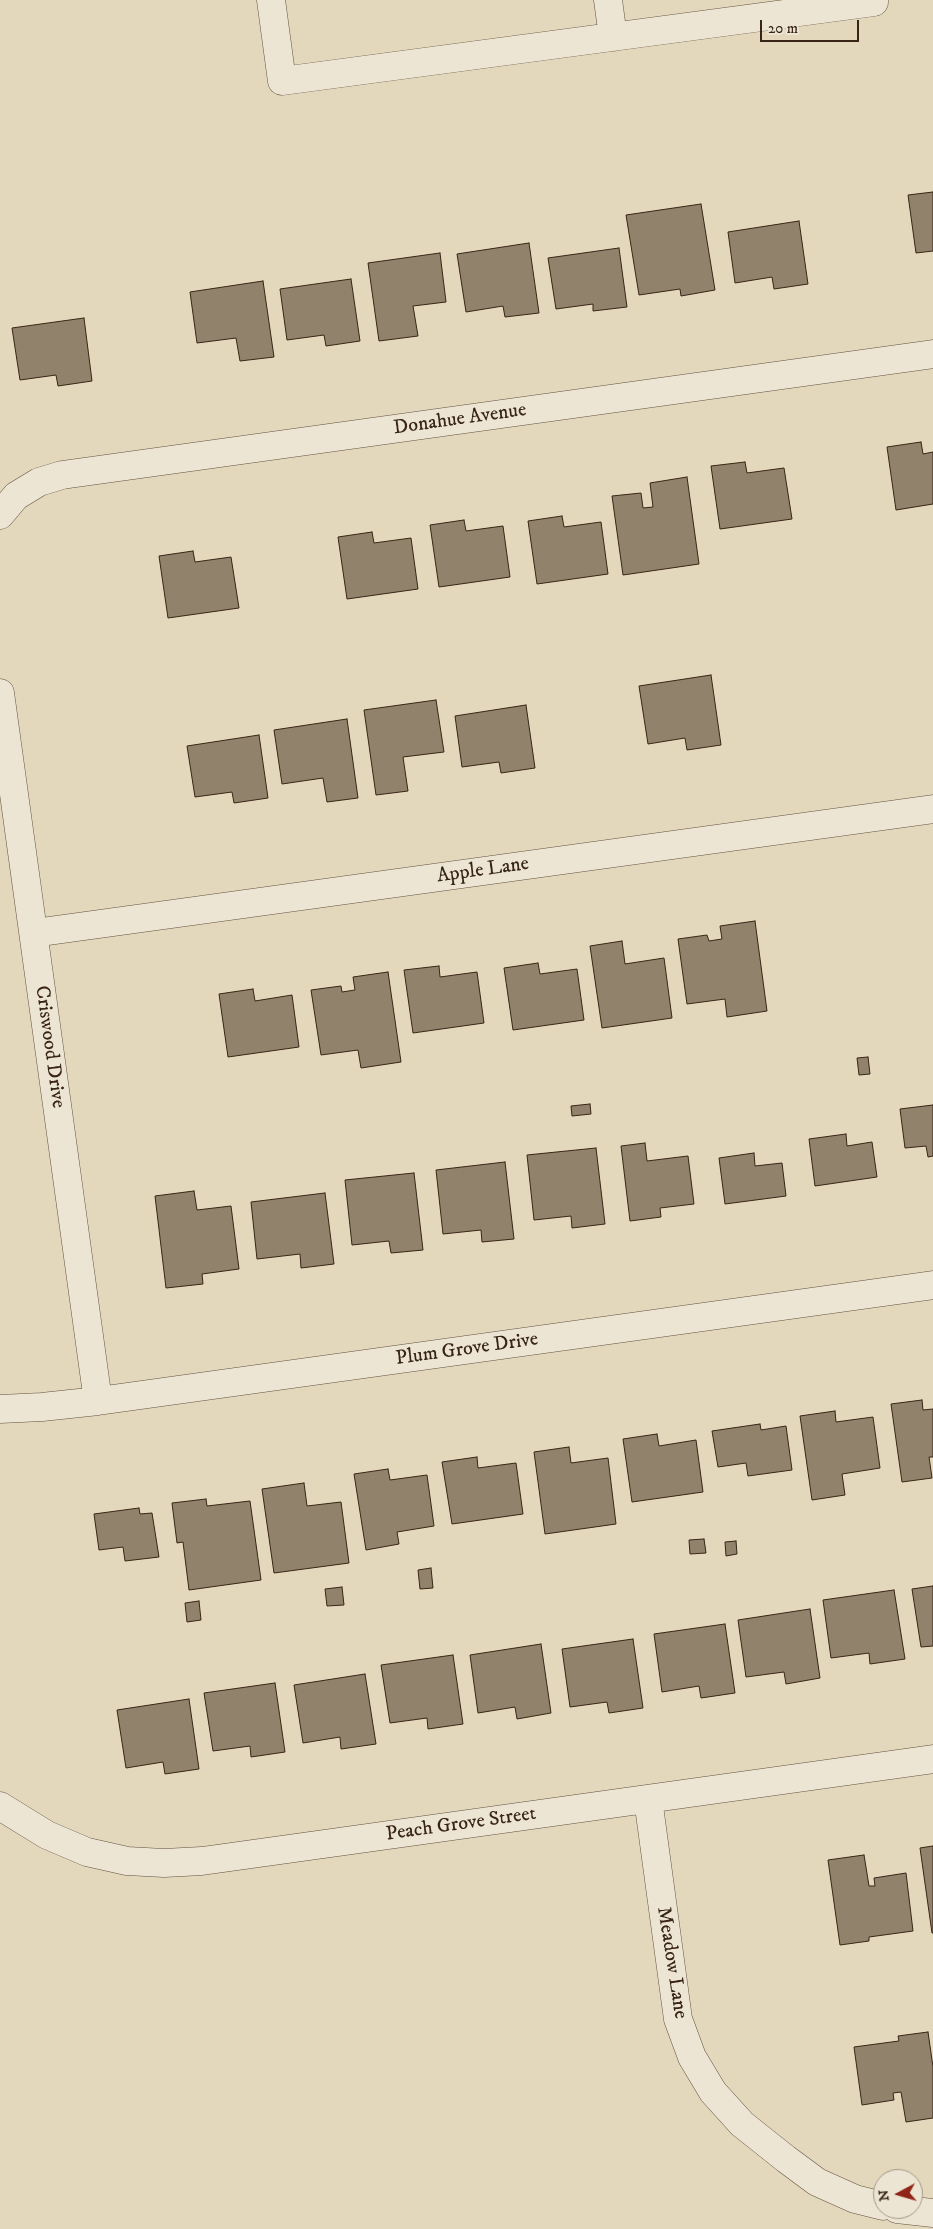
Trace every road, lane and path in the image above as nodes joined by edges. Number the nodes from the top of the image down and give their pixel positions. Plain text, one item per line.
1 (271, 0) edge
2 (608, 0) edge
3 (880, 1) edge
4 (613, 37) junction
5 (933, 354) edge
6 (0, 515) edge
7 (0, 693) edge
8 (933, 809) edge
9 (34, 933) junction
10 (933, 1285) edge
11 (98, 1401) junction
12 (0, 1409) edge
13 (933, 1759) edge
14 (648, 1799) junction
15 (0, 1806) edge
16 (873, 2204) edge

1 - 4 street
2 - 4 street
3 - 4 street
5 - 6 street, Donahue Avenue
7 - 9 street, Criswood Drive
8 - 9 street, Apple Lane
9 - 11 street, Criswood Drive
10 - 11 street, Plum Grove Drive
11 - 12 street, Plum Grove Drive
13 - 14 street, Peach Grove Street
14 - 15 street, Peach Grove Street
14 - 16 street, Meadow Lane

